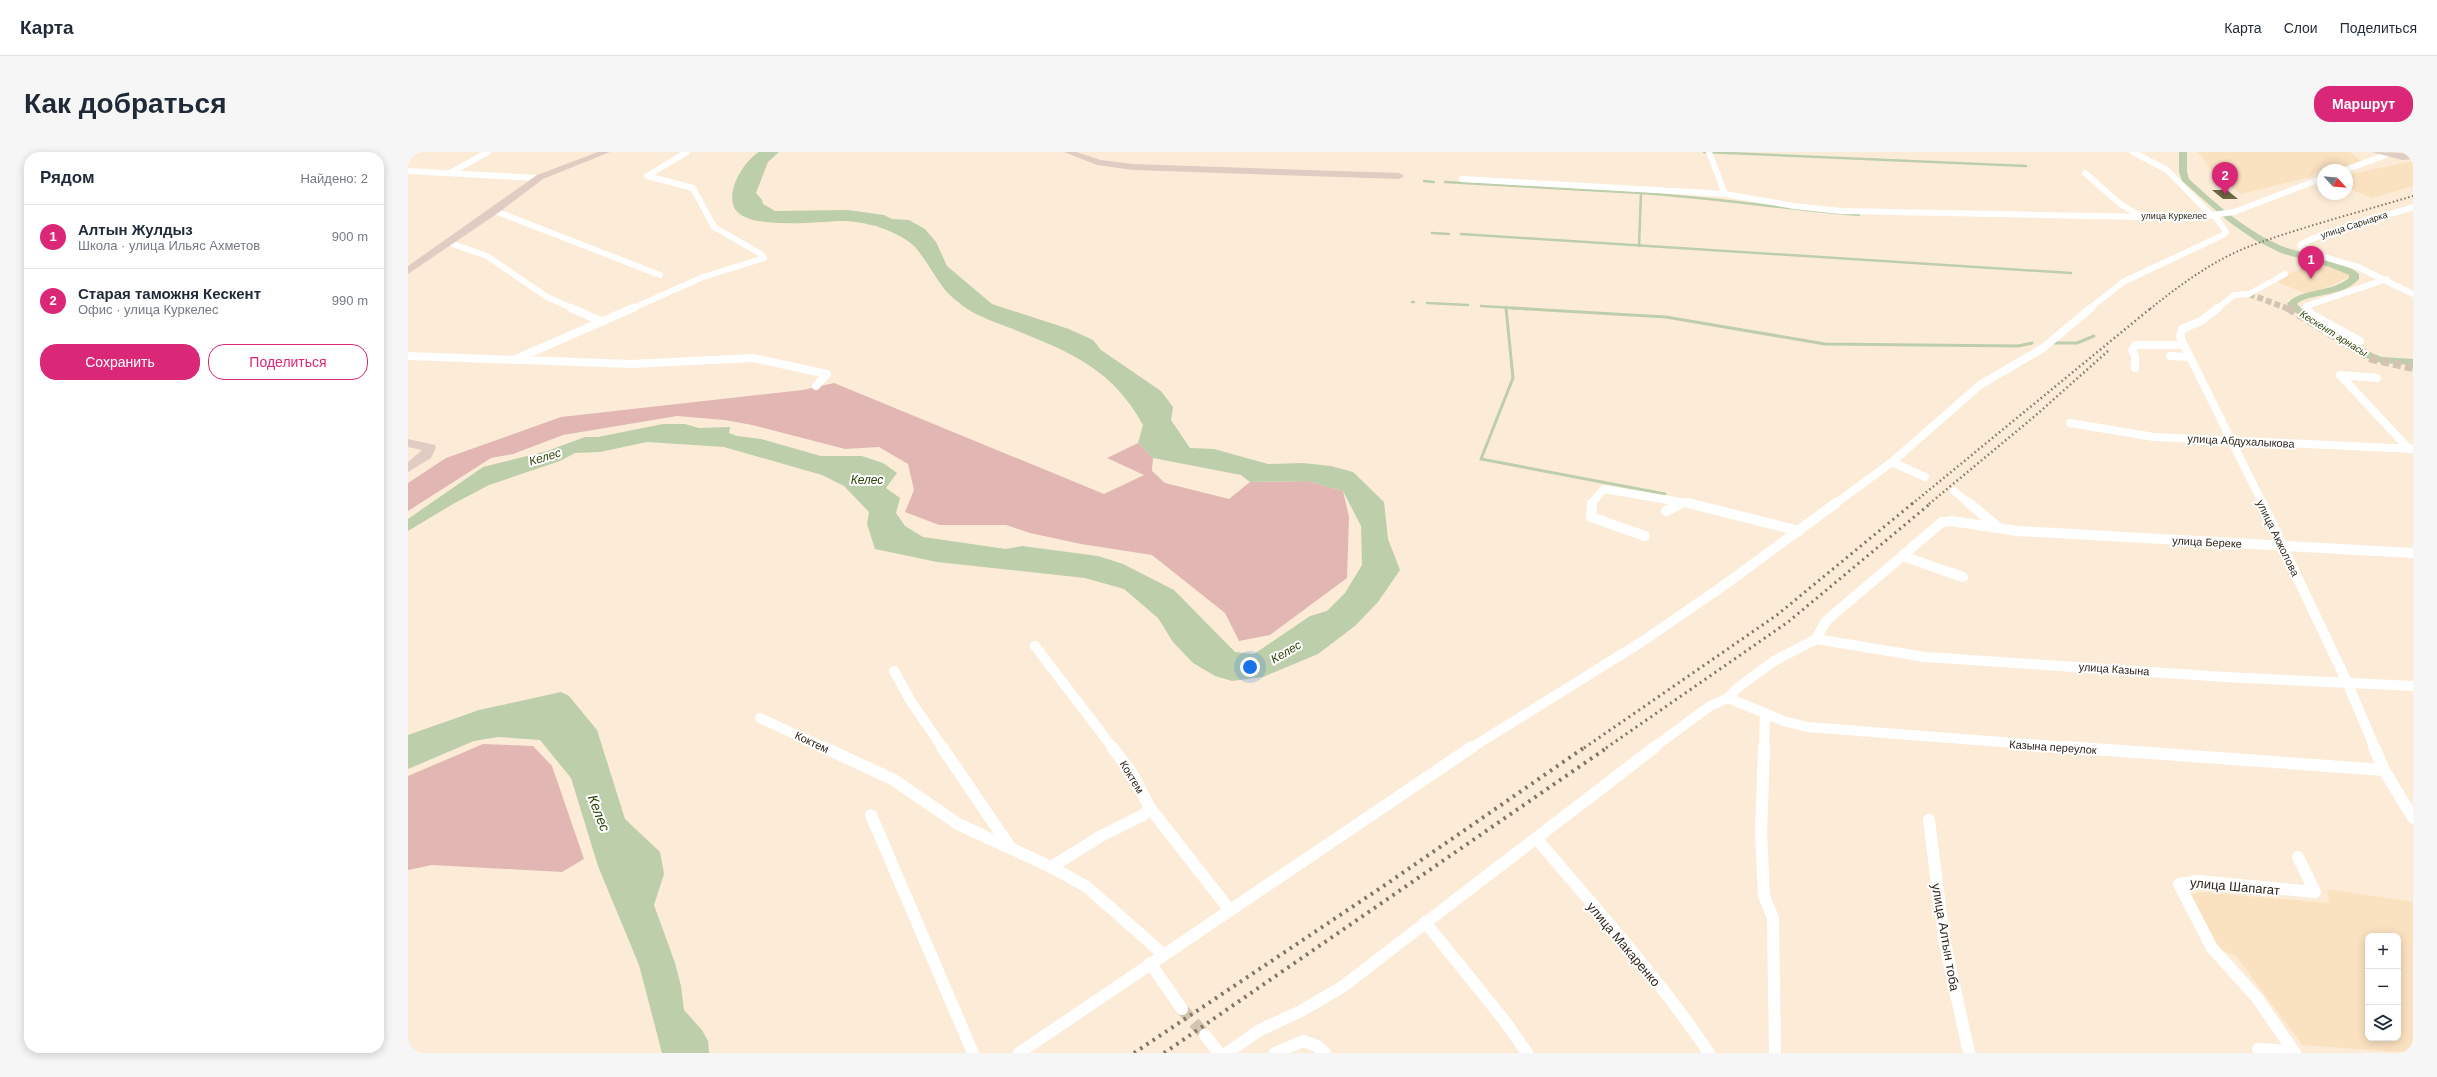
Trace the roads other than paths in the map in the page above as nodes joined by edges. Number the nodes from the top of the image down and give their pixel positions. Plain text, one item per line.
1 (488, 152) edge
2 (606, 152) edge
3 (687, 152) edge
4 (1068, 152) edge
5 (1709, 152) edge
6 (2132, 152) edge
7 (2376, 152) edge
8 (2386, 155) junction
9 (2413, 156) edge
10 (2353, 167) edge
11 (408, 171) edge
12 (450, 173) junction
13 (2085, 173) dead end
14 (1399, 176) dead end
15 (538, 178) junction
16 (1462, 179) dead end
17 (2317, 180) edge
18 (1726, 194) junction
19 (2413, 207) edge
20 (495, 211) junction
21 (2216, 216) junction
22 (2141, 217) junction
23 (450, 243) junction
24 (408, 271) edge
25 (2285, 274) dead end
26 (660, 275) dead end
27 (2387, 279) junction
28 (2413, 294) edge
29 (601, 321) junction
30 (2360, 341) dead end
31 (2183, 345) junction
32 (408, 356) edge
33 (2170, 356) dead end
34 (2189, 357) junction
35 (516, 359) junction
36 (2135, 368) dead end
37 (2377, 378) dead end
38 (816, 386) dead end
39 (2070, 423) dead end
40 (2232, 440) junction
41 (408, 443) edge
42 (2411, 449) edge
43 (1892, 462) junction
44 (408, 468) edge
45 (1925, 477) dead end
46 (1954, 491) dead end
47 (1684, 502) junction
48 (1666, 512) dead end
49 (2001, 530) junction
50 (1799, 531) junction
51 (1645, 536) dead end
52 (2282, 547) junction
53 (2413, 553) edge
54 (1902, 556) junction
55 (1963, 577) dead end
56 (1816, 638) junction
57 (1035, 646) dead end
58 (894, 671) dead end
59 (2347, 682) junction
60 (2413, 686) edge
61 (1728, 698) junction
62 (1765, 714) junction
63 (760, 718) dead end
64 (2384, 770) junction
65 (1150, 808) junction
66 (871, 815) dead end
67 (2413, 818) edge
68 (1928, 820) dead end
69 (1536, 838) junction
70 (1010, 847) junction
71 (2298, 856) dead end
72 (1051, 867) junction
73 (1229, 908) junction
74 (1425, 922) junction
75 (1163, 954) junction
76 (1150, 963) junction
77 (1182, 1008) tunnel mouth
78 (1205, 1035) tunnel mouth
79 (2258, 1049) dead end
80 (2294, 1052) edge
81 (973, 1053) edge
82 (1019, 1053) edge
83 (1219, 1053) edge
84 (1227, 1053) edge
85 (1275, 1053) edge
86 (1325, 1053) edge
87 (1527, 1053) edge
88 (1709, 1053) edge
89 (1775, 1053) edge
90 (1969, 1053) edge

1 - 12 street
2 - 15 street
3 - 29 street
4 - 14 street
5 - 18 street
6 - 21 street
7 - 8 street
8 - 9 street
8 - 10 street
11 - 12 street
12 - 15 street
13 - 22 street
15 - 20 street
16 - 18 street, улица Куркелес
17 - 21 street, улица Куркелес
18 - 22 street, улица Куркелес
19 - 27 street, улица Сарыарка
20 - 23 street
20 - 26 street
21 - 22 street, улица Куркелес
21 - 43 street
23 - 24 street
23 - 29 street
25 - 31 street
27 - 28 street
27 - 30 street
29 - 35 street
31 - 34 street, улица Акжолова
31 - 36 street
32 - 35 street
33 - 34 street
34 - 40 street, улица Акжолова
35 - 38 street
37 - 42 street
39 - 40 street, улица Абдухалыкова
40 - 42 street, улица Абдухалыкова
40 - 52 street, улица Акжолова
41 - 44 street
43 - 45 street
43 - 50 street
46 - 49 street
47 - 48 street
47 - 50 street
47 - 51 street
49 - 52 street, улица Береке
49 - 54 street, улица Береке
50 - 73 street
52 - 53 street, улица Береке
52 - 59 street, улица Акжолова
54 - 55 street
54 - 56 street, улица Береке
56 - 59 street, улица Казына
56 - 61 street
57 - 65 street, Коктем
58 - 70 street, Коктем
59 - 60 street, улица Казына
59 - 64 street, улица Акжолова
61 - 62 street, Казына переулок
61 - 69 street
62 - 64 street, Казына переулок
62 - 89 street
63 - 70 street, Коктем
64 - 67 street, улица Акжолова
65 - 72 street
65 - 73 street, Коктем
66 - 81 street
68 - 90 street, улица Алтын тоба
69 - 74 street
69 - 88 street, улица Макаренко
70 - 72 street, Коктем
71 - 80 street, улица Шапагат
72 - 75 street, Коктем
73 - 75 street
74 - 84 street
74 - 87 street
75 - 76 street
76 - 77 street
76 - 82 street
78 - 83 street
79 - 80 street
85 - 86 street

